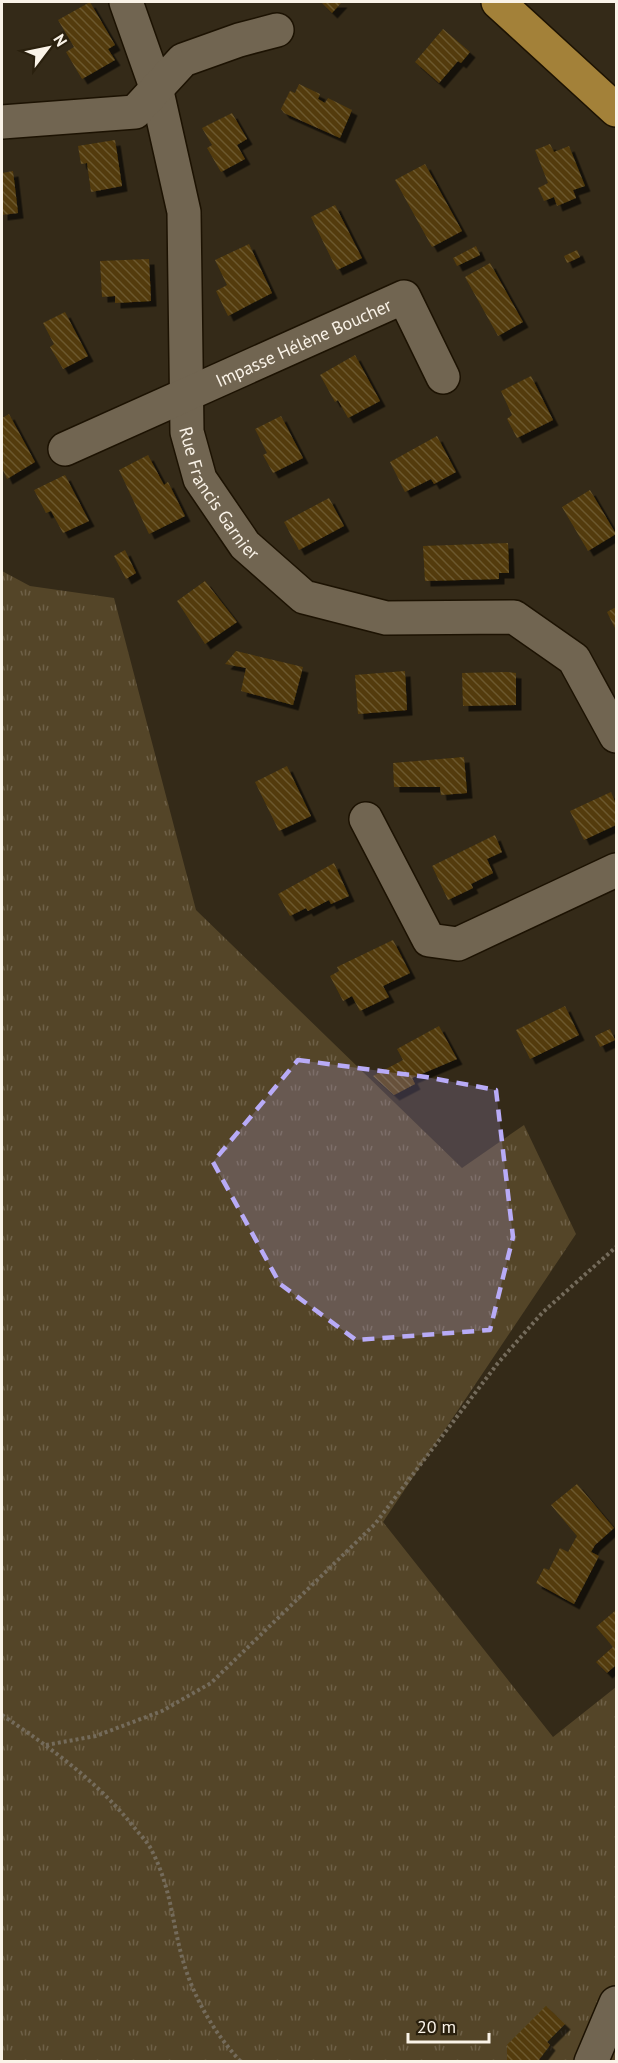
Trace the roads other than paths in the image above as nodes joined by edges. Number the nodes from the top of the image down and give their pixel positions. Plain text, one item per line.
1 (126, 2) edge
2 (498, 2) edge
3 (277, 30) dead end
4 (156, 87) junction
5 (616, 110) edge
6 (2, 122) edge
7 (443, 377) dead end
8 (186, 395) junction
9 (65, 449) dead end
10 (613, 720) edge
11 (366, 819) dead end
12 (616, 870) edge
13 (616, 2002) edge
14 (591, 2061) edge

1 - 4 street, Rue Francis Garnier
2 - 5 main road
3 - 4 street
4 - 6 street
4 - 8 street, Rue Francis Garnier
7 - 8 street, Impasse Hélène Boucher
8 - 9 street
8 - 10 street, Rue Francis Garnier
11 - 12 street
13 - 14 street

